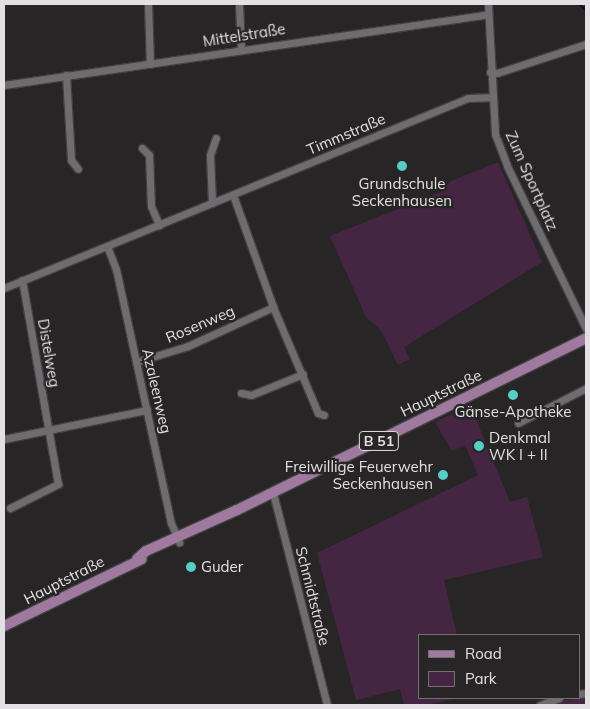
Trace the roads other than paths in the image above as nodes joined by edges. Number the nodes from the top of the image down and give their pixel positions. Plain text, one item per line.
1 (148, 4) edge
2 (239, 4) edge
3 (488, 4) edge
4 (488, 14) junction
5 (586, 44) edge
6 (241, 49) junction
7 (150, 64) junction
8 (490, 72) junction
9 (66, 75) junction
10 (4, 85) edge
11 (491, 97) junction
12 (216, 138) dead end
13 (142, 148) dead end
14 (78, 169) dead end
15 (233, 195) junction
16 (212, 203) junction
17 (159, 224) junction
18 (107, 246) junction
19 (22, 280) junction
20 (4, 288) edge
21 (273, 307) junction
22 (586, 329) edge
23 (586, 338) edge
24 (136, 362) junction
25 (302, 374) junction
26 (586, 388) edge
27 (241, 393) dead end
28 (147, 410) junction
29 (324, 415) dead end
30 (518, 423) dead end
31 (49, 431) junction
32 (4, 439) edge
33 (273, 493) junction
34 (10, 508) dead end
35 (178, 540) junction
36 (4, 626) edge
37 (556, 699) edge
38 (326, 705) edge
39 (540, 705) edge

1 - 7 street
2 - 6 street
3 - 4 street, Zum Sportplatz
4 - 6 street, Mittelstraße
4 - 8 street, Zum Sportplatz
5 - 8 street
6 - 7 street, Mittelstraße
7 - 9 street, Mittelstraße
8 - 11 street, Zum Sportplatz
9 - 10 street, Mittelstraße
9 - 14 street
11 - 15 street, Timmstraße
11 - 22 street, Zum Sportplatz
12 - 16 street
13 - 17 street
15 - 16 street, Timmstraße
15 - 21 street
16 - 17 street, Timmstraße
17 - 18 street, Timmstraße
18 - 19 street, Timmstraße
18 - 24 street, Azaleenweg
19 - 20 street, Timmstraße
19 - 31 street, Distelweg
21 - 24 street, Rosenweg
21 - 25 street
23 - 33 main road, Hauptstraße / B 51
24 - 28 street, Azaleenweg
25 - 27 street
25 - 29 street
26 - 30 street
28 - 31 street
28 - 35 street, Azaleenweg
31 - 32 street
31 - 34 street, Distelweg
33 - 35 main road, Hauptstraße / B 51
33 - 38 street, Schmidtstraße
35 - 36 main road, Hauptstraße / B 51
37 - 39 street

